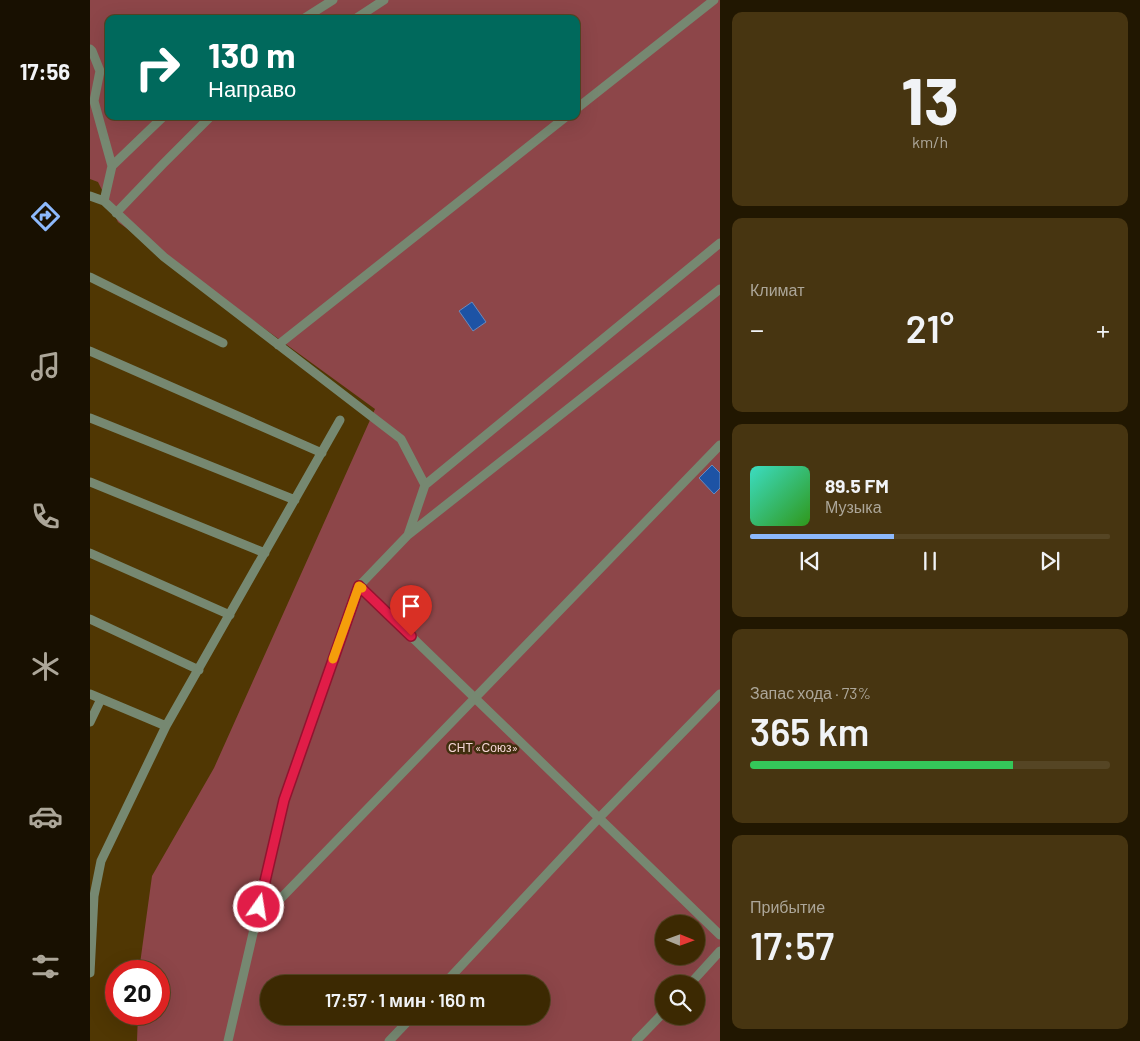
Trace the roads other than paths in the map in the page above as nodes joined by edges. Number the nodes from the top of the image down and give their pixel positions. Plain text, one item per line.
1 (333, 0) edge
2 (384, 0) edge
3 (714, 0) edge
4 (309, 15) edge
5 (361, 15) edge
6 (90, 49) edge
7 (580, 106) edge
8 (160, 120) edge
9 (207, 120) edge
10 (562, 120) edge
11 (112, 166) junction
12 (90, 196) edge
13 (104, 201) junction
14 (116, 213) junction
15 (720, 243) edge
16 (90, 277) edge
17 (720, 289) edge
18 (223, 343) dead end
19 (278, 345) junction
20 (90, 351) edge
21 (90, 418) edge
22 (340, 420) dead end
23 (720, 445) edge
24 (322, 453) junction
25 (90, 482) edge
26 (425, 485) junction
27 (295, 500) junction
28 (408, 535) junction
29 (90, 553) edge
30 (265, 553) junction
31 (359, 586) junction
32 (230, 615) junction
33 (90, 619) edge
34 (198, 670) junction
35 (90, 694) edge
36 (720, 694) edge
37 (475, 698) junction
38 (101, 699) junction
39 (90, 722) edge
40 (166, 726) junction
41 (599, 818) junction
42 (255, 925) junction
43 (720, 935) edge
44 (720, 952) edge
45 (90, 973) edge
46 (452, 975) edge
47 (698, 975) edge
48 (655, 1021) edge
49 (404, 1025) edge
50 (228, 1041) edge
51 (389, 1041) edge
52 (636, 1041) edge

1 - 4 lane
2 - 5 lane
3 - 7 lane
6 - 11 lane
8 - 11 lane
9 - 14 lane
10 - 19 lane
11 - 13 lane
12 - 13 lane
13 - 14 lane
14 - 19 lane
15 - 26 lane
16 - 18 lane
17 - 28 lane
19 - 26 lane
20 - 24 lane
21 - 27 lane
22 - 24 lane
23 - 37 lane
24 - 27 lane
25 - 30 lane
26 - 28 lane
27 - 30 lane
28 - 31 lane
29 - 32 lane
30 - 32 lane
31 - 37 lane
31 - 42 lane
32 - 34 lane
33 - 34 lane
34 - 40 lane
35 - 38 lane
36 - 41 lane
37 - 41 lane
37 - 42 lane
38 - 39 lane
38 - 40 lane
40 - 45 lane
41 - 43 lane
41 - 46 lane
42 - 50 lane
44 - 47 lane
48 - 52 lane
49 - 51 lane

